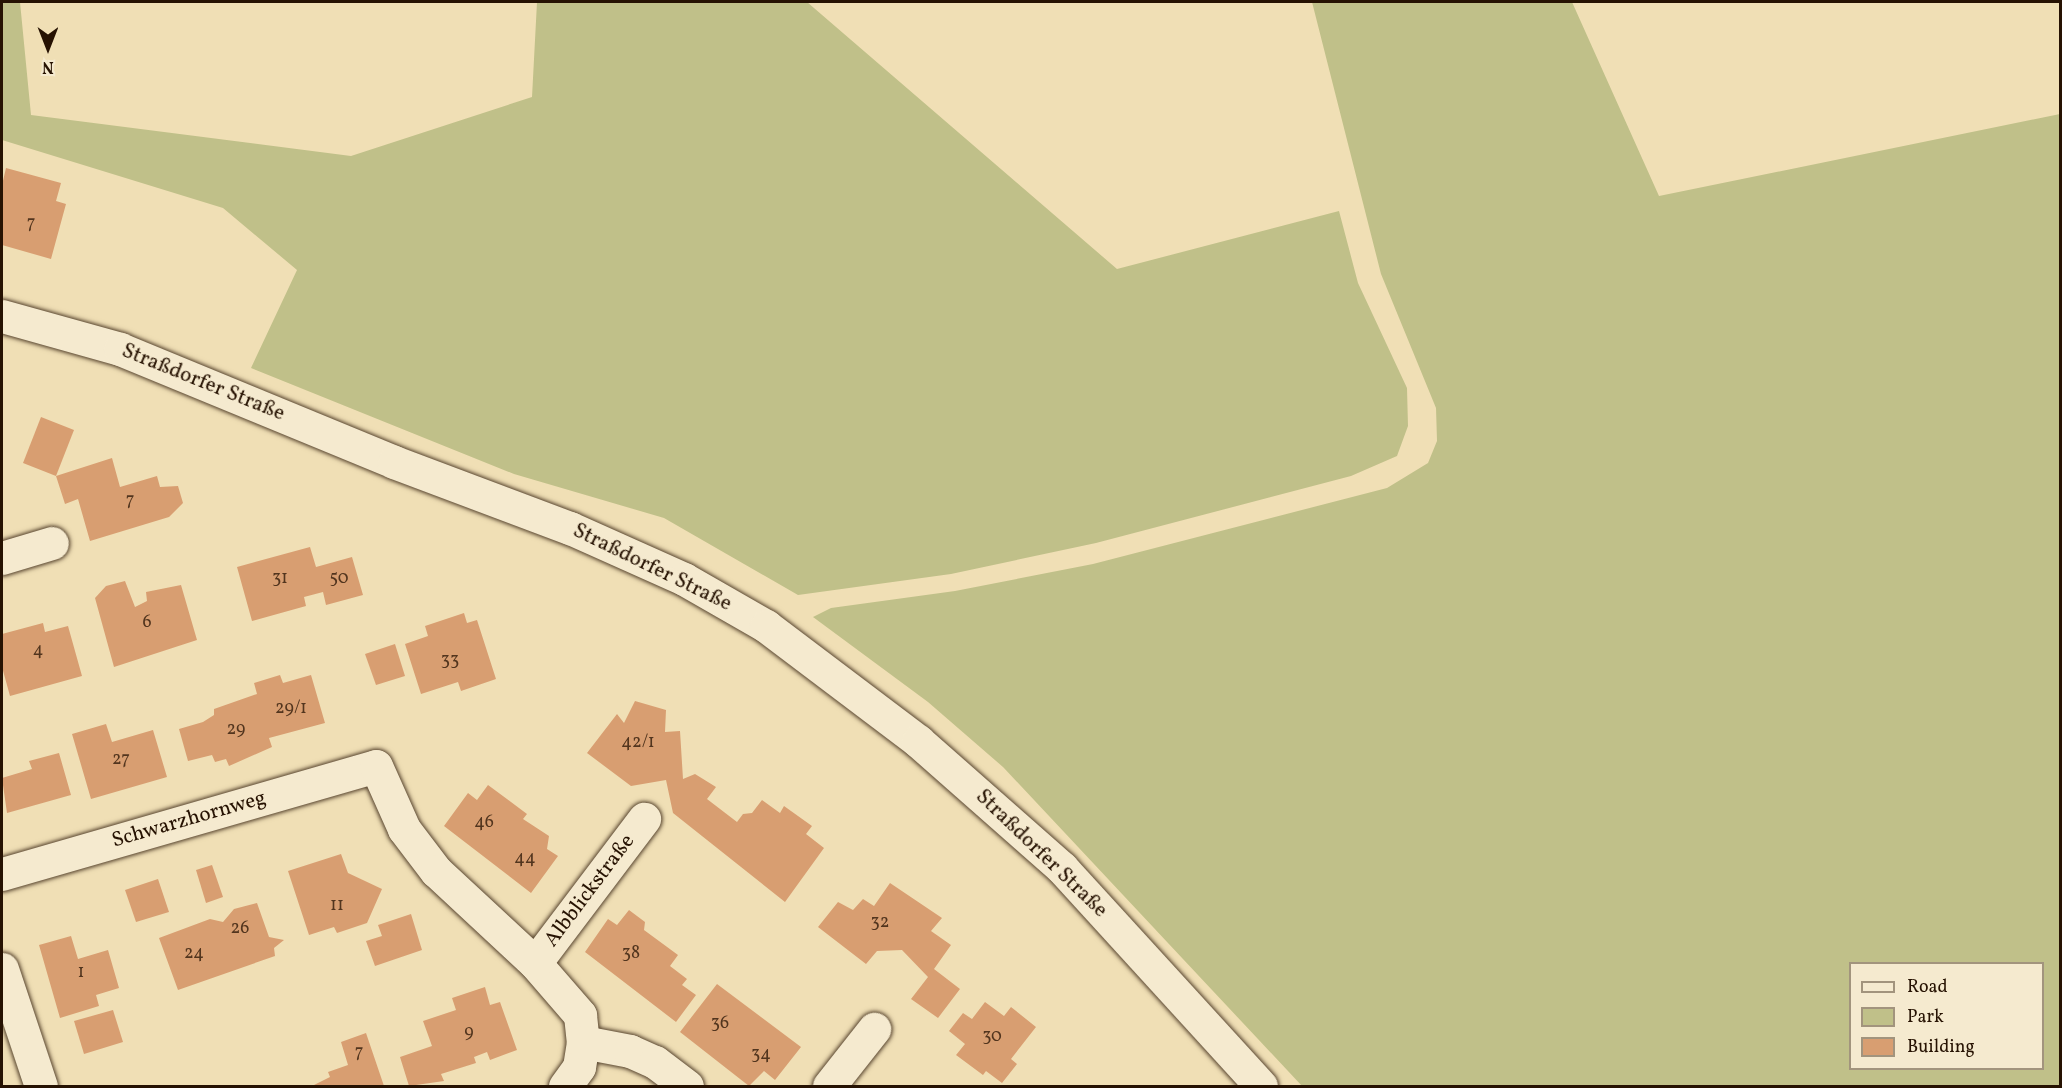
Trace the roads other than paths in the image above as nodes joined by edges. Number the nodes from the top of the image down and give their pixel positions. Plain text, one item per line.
1 (2, 316) edge
2 (52, 543) dead end
3 (2, 558) edge
4 (376, 766) joint
5 (644, 819) dead end
6 (2, 874) edge
7 (536, 963) junction
8 (2, 969) edge
9 (874, 1029) dead end
10 (583, 1042) junction
11 (41, 1086) edge
12 (565, 1086) edge
13 (687, 1086) edge
14 (829, 1086) edge
15 (1261, 1086) edge

1 - 15 street, Straßdorfer Straße
2 - 3 street
4 - 6 street, Schwarzhornweg
4 - 7 street, Albblickstraße
5 - 7 street, Albblickstraße
7 - 10 street, Albblickstraße
8 - 11 street
9 - 14 street
10 - 12 street, Albblickstraße
10 - 13 street

